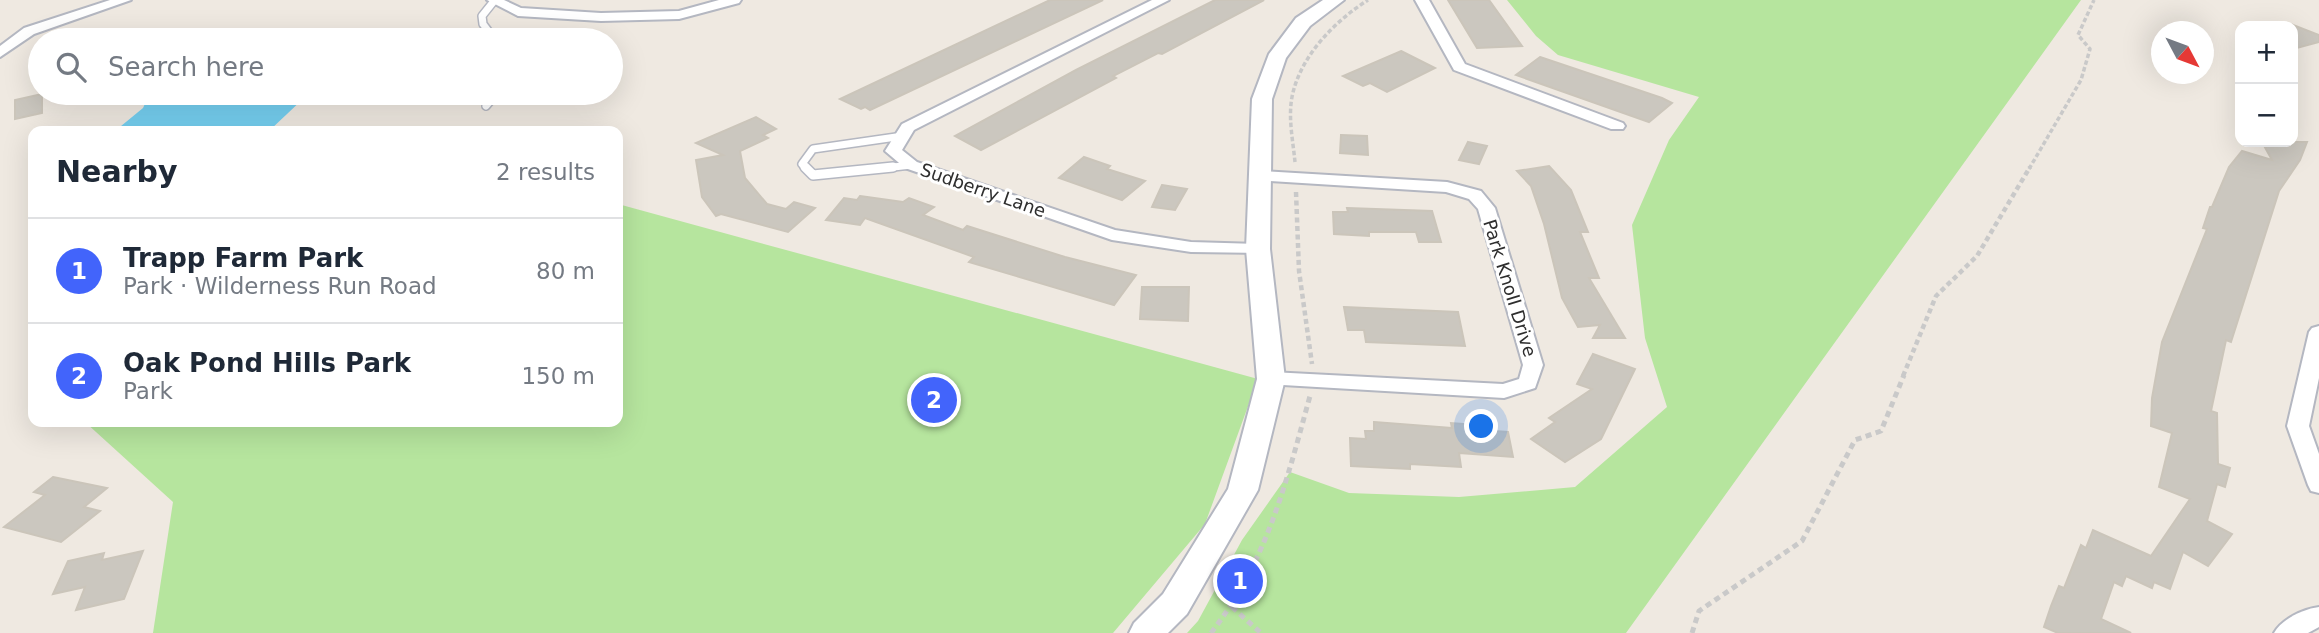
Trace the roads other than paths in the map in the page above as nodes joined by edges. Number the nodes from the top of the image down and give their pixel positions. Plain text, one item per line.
1 (124, 0) edge
2 (494, 0) edge
3 (734, 0) edge
4 (1161, 0) edge
5 (1335, 0) edge
6 (1422, 0) edge
7 (38, 28) edge
8 (487, 28) edge
9 (28, 33) edge
10 (0, 53) edge
11 (1617, 126) dead end
12 (903, 136) junction
13 (911, 165) junction
14 (1260, 176) junction
15 (1258, 249) junction
16 (2319, 332) edge
17 (1270, 379) junction
18 (2319, 485) edge
19 (2319, 617) edge
20 (1146, 633) edge
21 (2287, 633) edge

1 - 7 street
2 - 3 street
2 - 8 lane
4 - 12 street
5 - 14 street
6 - 11 street
9 - 10 street
12 - 13 street, Sudberry Lane
12 - 13 lane
13 - 15 street, Sudberry Lane
14 - 15 street
14 - 17 street, Park Knoll Drive
15 - 17 street
16 - 18 street
17 - 20 street
19 - 21 street

